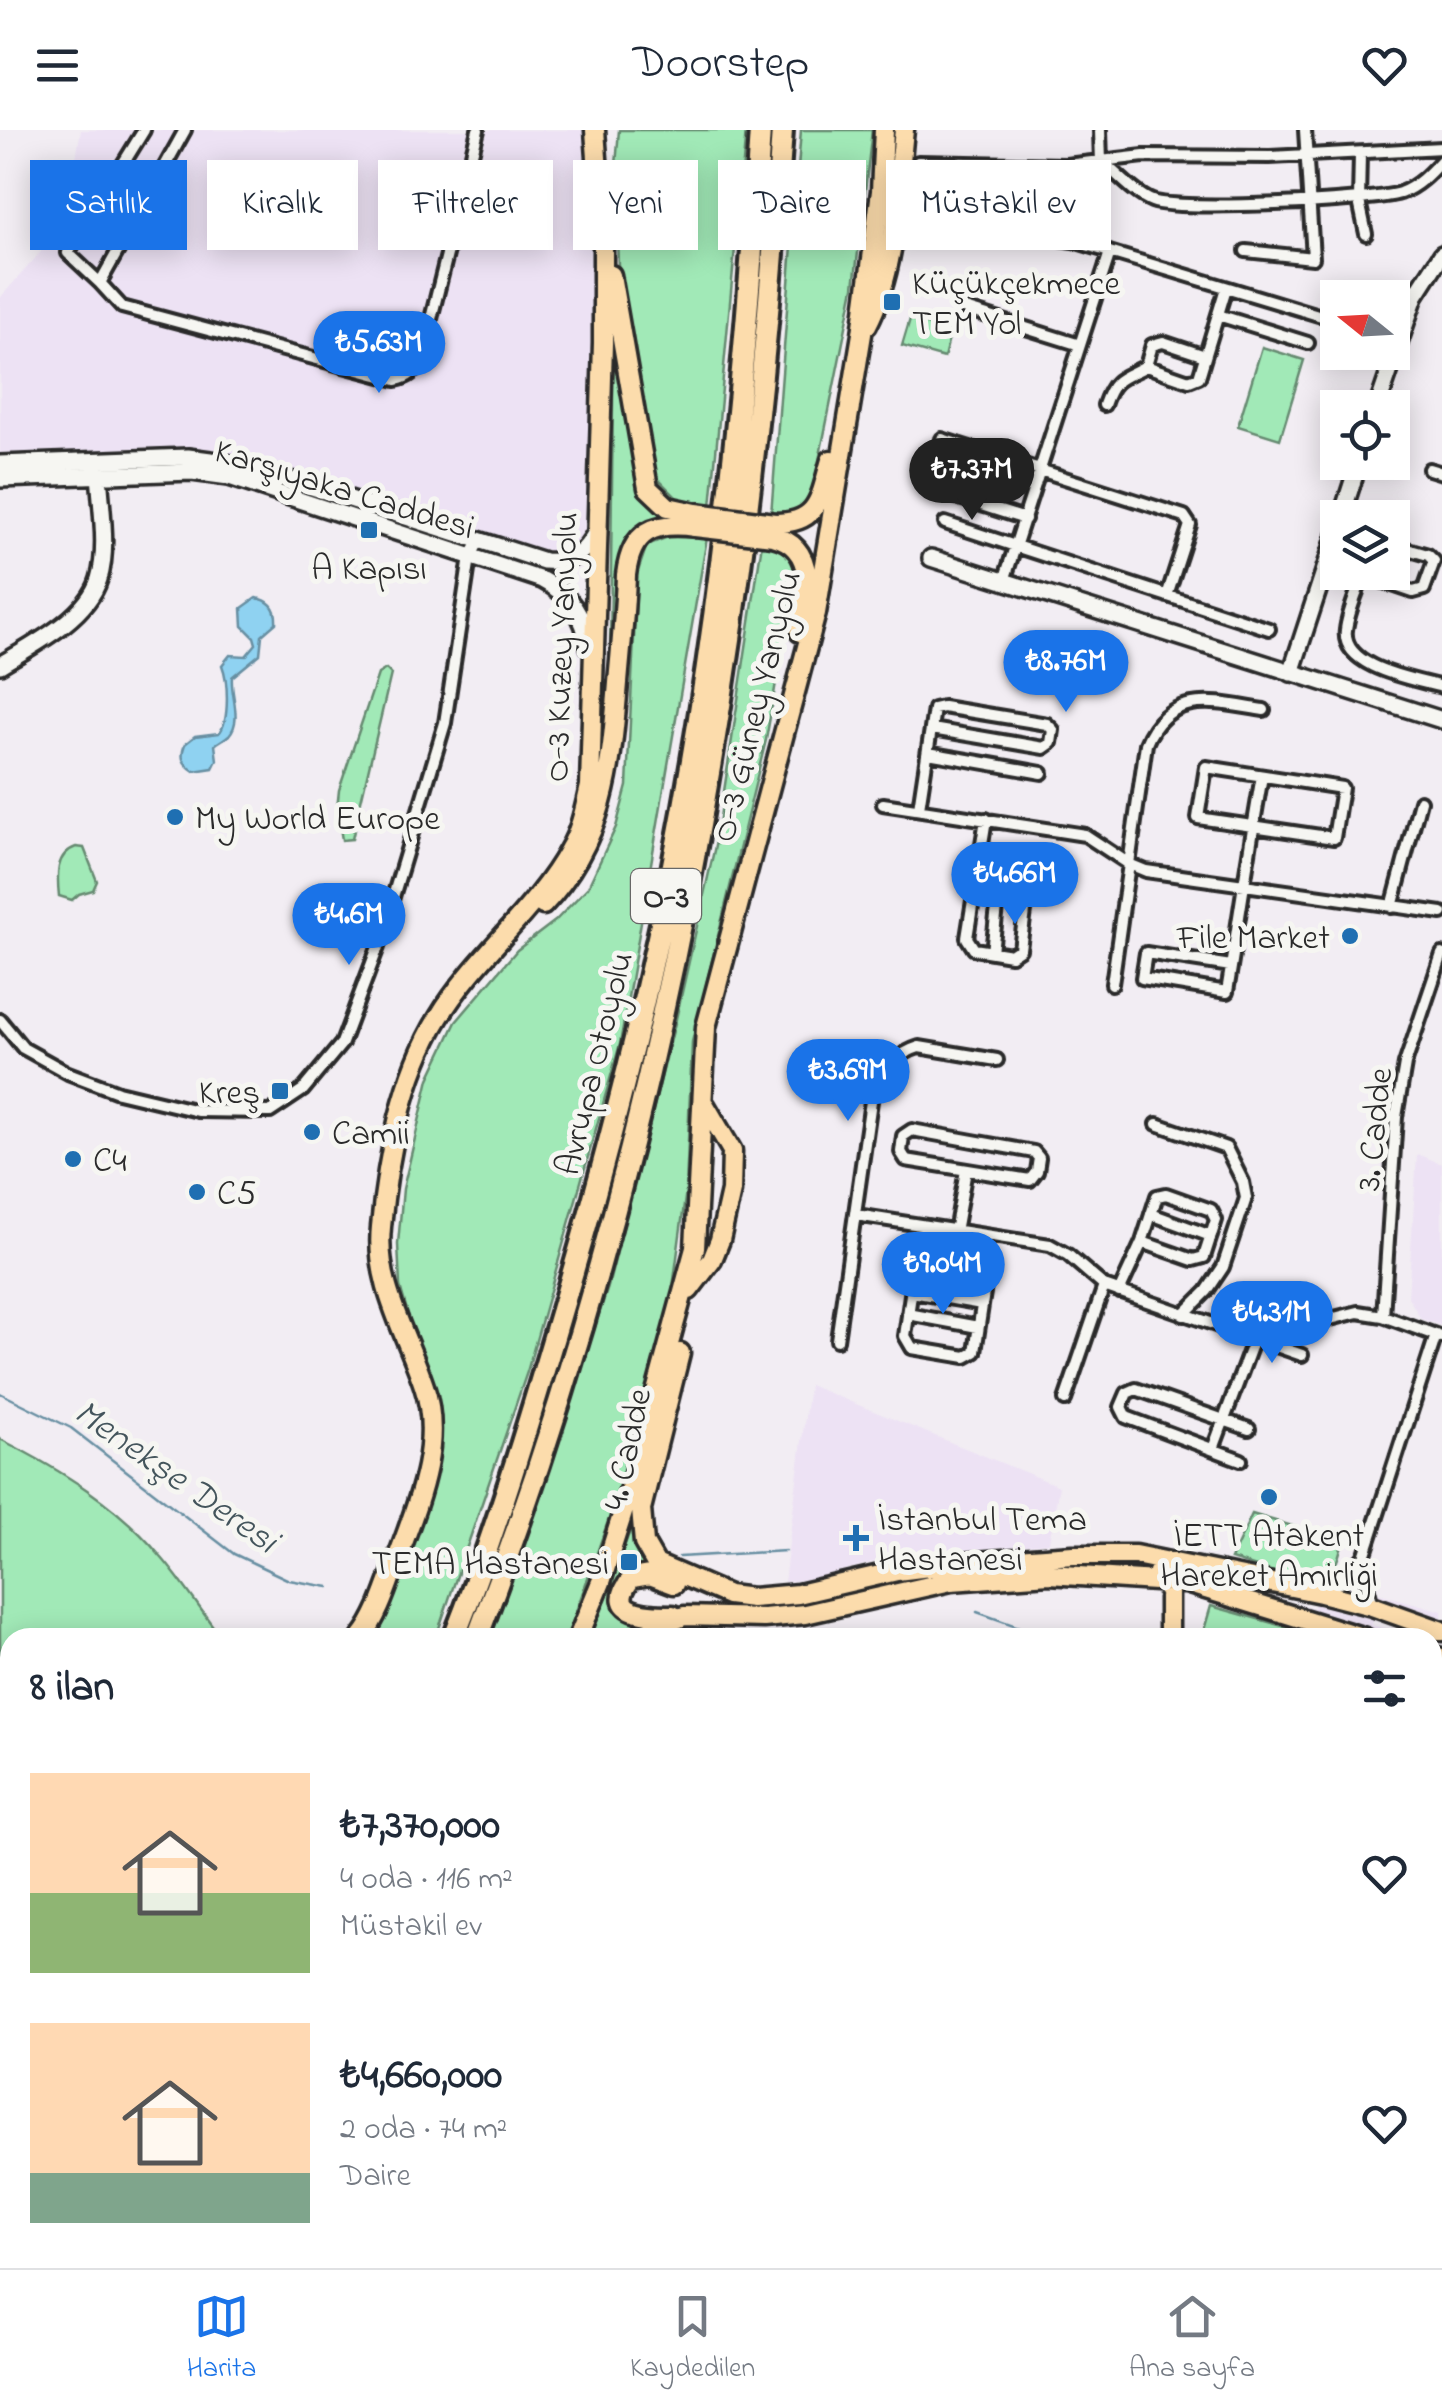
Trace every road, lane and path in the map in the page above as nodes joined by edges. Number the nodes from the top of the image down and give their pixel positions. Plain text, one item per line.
1 (144, 130) edge
2 (186, 130) edge
3 (478, 130) edge
4 (595, 130) edge
5 (606, 130) edge
6 (760, 130) edge
7 (782, 130) edge
8 (884, 130) edge
9 (904, 130) edge
10 (1100, 130) edge
11 (1305, 130) edge
12 (1442, 148) edge
13 (1360, 154) junction
14 (1307, 156) junction
15 (597, 160) edge
16 (603, 160) edge
17 (1102, 160) edge
18 (1442, 160) edge
19 (1111, 162) edge
20 (1111, 170) edge
21 (1309, 200) junction
22 (1359, 201) junction
23 (1366, 234) dead end
24 (604, 250) edge
25 (606, 250) edge
26 (1103, 250) edge
27 (1246, 251) dead end
28 (1110, 252) junction
29 (1442, 254) edge
30 (100, 282) junction
31 (1226, 288) junction
32 (1410, 307) edge
33 (965, 310) dead end
34 (1218, 315) junction
35 (1320, 316) edge
36 (862, 334) junction
37 (1308, 343) dead end
38 (1080, 346) junction
39 (1205, 356) junction
40 (1146, 366) junction
41 (850, 398) junction
42 (1104, 404) dead end
43 (942, 438) dead end
44 (0, 464) edge
45 (99, 468) junction
46 (1430, 469) dead end
47 (1040, 470) junction
48 (1442, 473) edge
49 (0, 479) edge
50 (931, 490) dead end
51 (1025, 518) junction
52 (695, 520) junction
53 (945, 522) dead end
54 (598, 527) junction
55 (774, 529) junction
56 (479, 542) junction
57 (1016, 546) junction
58 (470, 556) junction
59 (931, 558) dead end
60 (1004, 581) junction
61 (1391, 584) joint
62 (1322, 590) edge
63 (1356, 590) edge
64 (1167, 596) junction
65 (1269, 630) dead end
66 (0, 665) edge
67 (1292, 673) junction
68 (594, 688) junction
69 (1442, 688) edge
70 (1264, 710) dead end
71 (1442, 720) edge
72 (932, 729) junction
73 (928, 754) junction
74 (1042, 772) dead end
75 (1262, 776) junction
76 (772, 779) junction
77 (1420, 801) dead end
78 (883, 804) dead end
79 (920, 808) junction
80 (986, 819) junction
81 (1253, 826) junction
82 (1129, 864) junction
83 (1242, 885) junction
84 (974, 894) junction
85 (998, 898) junction
86 (1392, 907) junction
87 (1442, 913) edge
88 (992, 952) junction
89 (1442, 954) edge
90 (1231, 966) junction
91 (467, 982) junction
92 (1112, 984) dead end
93 (0, 1020) edge
94 (997, 1060) dead end
95 (701, 1094) junction
96 (1157, 1124) dead end
97 (966, 1170) junction
98 (1151, 1214) junction
99 (856, 1215) junction
100 (921, 1226) junction
101 (955, 1232) junction
102 (986, 1235) junction
103 (1211, 1236) junction
104 (1142, 1242) junction
105 (1206, 1252) junction
106 (1225, 1259) junction
107 (916, 1264) junction
108 (977, 1272) junction
109 (1104, 1286) junction
110 (912, 1292) junction
111 (1119, 1292) junction
112 (683, 1299) junction
113 (982, 1304) junction
114 (908, 1314) junction
115 (1183, 1316) junction
116 (1384, 1316) junction
117 (678, 1318) junction
118 (978, 1327) junction
119 (1439, 1336) edge
120 (1254, 1339) junction
121 (837, 1340) dead end
122 (1302, 1356) dead end
123 (1065, 1400) dead end
124 (1224, 1419) junction
125 (1249, 1429) dead end
126 (1213, 1449) junction
127 (1241, 1460) dead end
128 (1136, 1555) junction
129 (1364, 1557) junction
130 (1130, 1577) junction
131 (1164, 1580) junction
132 (1210, 1588) junction
133 (1322, 1593) junction
134 (728, 1595) junction
135 (1372, 1606) junction
136 (684, 1616) junction
137 (1312, 1622) junction
138 (367, 1628) edge
139 (457, 1628) edge
140 (481, 1628) edge
141 (582, 1628) edge
142 (656, 1628) edge
143 (1168, 1628) edge
144 (1169, 1628) edge
145 (1171, 1628) edge
146 (1333, 1628) edge
147 (1366, 1628) edge
148 (1436, 1628) edge

1 - 30 street
2 - 30 street
3 - 30 street
4 - 15 main road
5 - 16 main road
6 - 139 highway, Avrupa Otoyolu / O-3
7 - 140 highway, Avrupa Otoyolu / O-3
8 - 36 main road, O-3 Güney Yanyolu
9 - 36 main road
10 - 17 street
11 - 14 street
12 - 13 street
13 - 14 street
13 - 22 street
14 - 19 street
14 - 21 street
18 - 22 street
20 - 21 street
21 - 22 street
21 - 27 street
22 - 23 street
24 - 54 main road, O-3 Kuzey Yanyolu
25 - 52 main road
26 - 28 street
28 - 31 street
28 - 38 street
29 - 32 main road
31 - 34 street
31 - 35 street
33 - 38 street
34 - 37 street
34 - 39 street
36 - 41 main road, O-3 Güney Yanyolu
38 - 47 street
39 - 40 street
39 - 40 street
40 - 42 street
41 - 55 main road
41 - 76 main road, O-3 Güney Yanyolu
43 - 47 street
44 - 45 main road, Karşıyaka Caddesi
45 - 49 main road, Karşıyaka Caddesi
45 - 56 main road, Karşıyaka Caddesi
45 - 58 main road, Karşıyaka Caddesi
45 - 66 main road
46 - 48 street
47 - 51 street
47 - 64 street
50 - 51 street
51 - 57 street
52 - 55 main road, bridge
52 - 91 main road
53 - 57 street
54 - 56 main road, Karşıyaka Caddesi
54 - 68 main road, O-3 Kuzey Yanyolu
55 - 76 main road
56 - 58 street
57 - 60 street
57 - 64 street
58 - 68 main road, Karşıyaka Caddesi
58 - 93 street
59 - 60 main road
60 - 67 main road
61 - 61 street
62 - 67 main road
63 - 69 street
64 - 65 street
67 - 71 main road
68 - 91 main road, O-3 Kuzey Yanyolu
70 - 82 street
72 - 72 street
72 - 73 street
73 - 74 street
73 - 79 street
75 - 81 street
75 - 81 street
75 - 81 street
76 - 95 main road, O-3 Güney Yanyolu
77 - 86 street
78 - 79 street
79 - 80 street
80 - 82 street
80 - 84 street
81 - 83 street
82 - 83 street
82 - 92 street
83 - 86 street
83 - 90 street
84 - 85 street
84 - 88 street
85 - 88 street
85 - 88 street
86 - 87 street
89 - 116 street, 3. Cadde
90 - 90 street
91 - 138 main road, O-3 Kuzey Yanyolu
94 - 99 street
95 - 112 main road, O-3 Güney Yanyolu
95 - 112 main road
96 - 106 street
97 - 97 street
97 - 101 street
98 - 103 street
98 - 103 street
98 - 104 street
99 - 100 street
99 - 121 street
100 - 101 street
100 - 107 street
101 - 102 street
102 - 108 street
102 - 109 street
103 - 105 street
104 - 105 street
104 - 111 street
105 - 106 street
106 - 115 street
107 - 108 street
107 - 110 street
108 - 113 street
109 - 111 street
109 - 123 street
110 - 113 street
110 - 114 street
111 - 115 street
112 - 117 main road, O-3 Güney Yanyolu
113 - 118 street
114 - 118 street
114 - 118 street
115 - 120 street
116 - 119 street
116 - 120 street
117 - 134 main road, 4. Cadde
117 - 141 main road, O-3 Güney Yanyolu
119 - 129 street
120 - 122 street
120 - 124 street
124 - 125 street
124 - 126 street
124 - 126 street
126 - 127 street
128 - 131 main road
128 - 133 main road, 4. Cadde
128 - 134 main road, 4. Cadde
129 - 133 street
129 - 135 street
130 - 131 main road
130 - 136 main road
130 - 143 main road
131 - 132 main road
131 - 144 main road
132 - 137 main road
132 - 145 main road
133 - 135 main road, 4. Cadde
133 - 137 main road
134 - 136 main road
135 - 147 main road
135 - 148 main road, 4. Cadde
136 - 142 main road
137 - 146 main road

